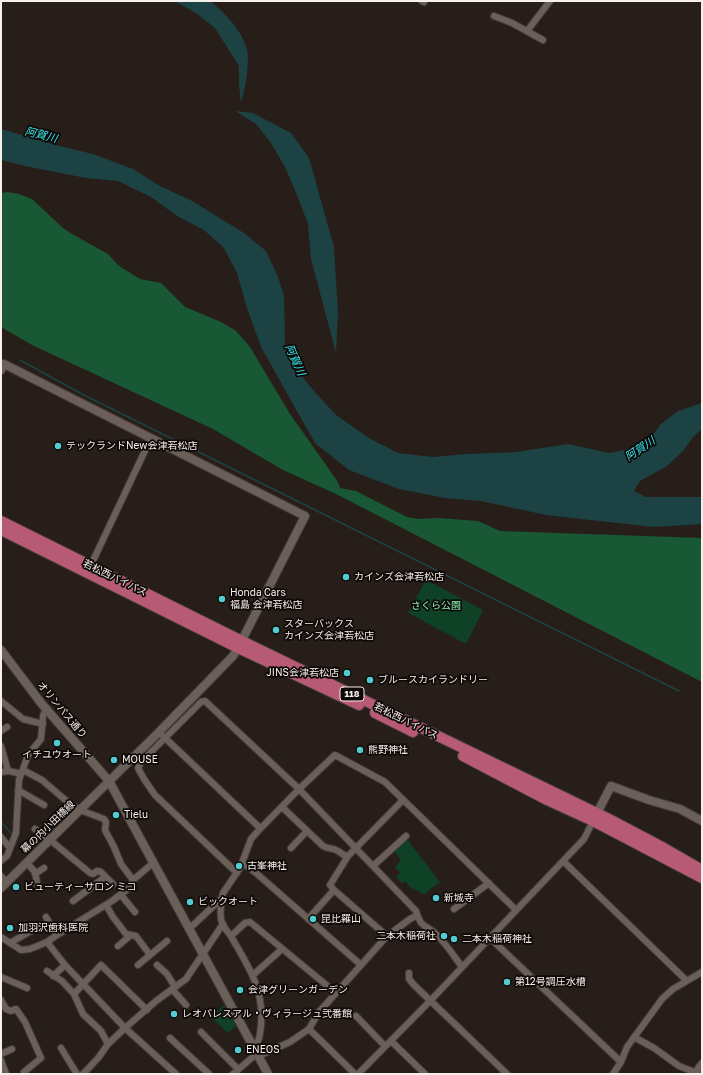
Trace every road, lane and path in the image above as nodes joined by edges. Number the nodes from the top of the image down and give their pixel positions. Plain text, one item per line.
1 (550, 1) edge
2 (494, 16) dead end
3 (527, 31) junction
4 (543, 40) dead end
5 (1, 370) edge
6 (151, 438) junction
7 (1, 521) edge
8 (1, 530) edge
9 (91, 566) junction
10 (240, 644) junction
11 (1, 650) edge
12 (1, 701) edge
13 (46, 708) junction
14 (43, 724) junction
15 (158, 732) junction
16 (165, 738) junction
17 (1, 746) edge
18 (8, 771) junction
19 (1, 772) edge
20 (22, 772) junction
21 (108, 781) junction
22 (299, 788) junction
23 (18, 790) junction
24 (403, 800) junction
25 (44, 804) dead end
26 (282, 807) junction
27 (80, 810) junction
28 (595, 817) junction
29 (702, 821) edge
30 (260, 828) junction
31 (35, 829) dead end
32 (307, 831) junction
33 (406, 836) dead end
34 (1, 837) edge
35 (49, 839) junction
36 (10, 848) junction
37 (291, 848) dead end
38 (356, 848) junction
39 (348, 856) junction
40 (1, 861) edge
41 (26, 862) junction
42 (564, 862) junction
43 (153, 863) junction
44 (243, 863) junction
45 (373, 866) junction
46 (44, 868) dead end
47 (702, 870) edge
48 (237, 873) junction
49 (35, 874) junction
50 (105, 877) junction
51 (702, 878) edge
52 (133, 880) junction
53 (3, 882) edge
54 (489, 883) junction
55 (113, 884) dead end
56 (38, 888) dead end
57 (334, 890) junction
58 (121, 895) junction
59 (222, 898) junction
60 (73, 901) dead end
61 (106, 905) junction
62 (454, 909) dead end
63 (516, 910) junction
64 (135, 912) dead end
65 (416, 916) junction
66 (46, 917) dead end
67 (308, 919) junction
68 (222, 924) junction
69 (36, 928) dead end
70 (189, 929) junction
71 (57, 934) junction
72 (131, 935) junction
73 (231, 936) junction
74 (387, 936) junction
75 (1, 937) edge
76 (490, 938) junction
77 (167, 941) dead end
78 (47, 942) junction
79 (10, 943) junction
80 (118, 946) dead end
81 (282, 949) junction
82 (202, 954) junction
83 (150, 955) junction
84 (65, 965) junction
85 (138, 965) dead end
86 (157, 965) dead end
87 (361, 965) junction
88 (462, 967) junction
89 (47, 971) dead end
90 (702, 972) edge
91 (408, 973) dead end
92 (253, 974) junction
93 (53, 976) junction
94 (1, 977) edge
95 (687, 981) junction
96 (83, 985) junction
97 (27, 988) dead end
98 (174, 988) junction
99 (336, 993) junction
100 (74, 994) junction
101 (1, 1000) edge
102 (430, 1000) junction
103 (186, 1005) dead end
104 (147, 1010) junction
105 (356, 1016) dead end
106 (125, 1028) junction
107 (309, 1029) junction
108 (201, 1032) dead end
109 (634, 1037) junction
110 (170, 1038) dead end
111 (391, 1041) junction
112 (108, 1044) junction
113 (385, 1046) junction
114 (61, 1048) dead end
115 (12, 1049) dead end
116 (256, 1051) junction
117 (1, 1054) edge
118 (1, 1060) edge
119 (620, 1062) junction
120 (702, 1064) edge
121 (238, 1069) junction
122 (84, 1073) edge
123 (697, 1073) edge
124 (6, 1074) edge
125 (25, 1074) edge
126 (77, 1074) edge
127 (176, 1074) edge
128 (209, 1074) edge
129 (233, 1074) edge
130 (268, 1074) edge
131 (356, 1074) edge
132 (425, 1074) edge
133 (507, 1074) edge
134 (613, 1074) edge

1 - 3 street
2 - 3 street
3 - 4 street
5 - 6 street
6 - 9 street
6 - 10 street, 幕の内小田橋線
7 - 9 highway, 若松西バイパス / 118
8 - 10 highway, 若松西バイパス / 118
9 - 10 highway, 若松西バイパス / 118
10 - 15 street, 幕の内小田橋線
10 - 28 highway, 若松西バイパス / 118
11 - 13 street, オリンパス通り
12 - 14 street
13 - 14 street
13 - 21 street, オリンパス通り
14 - 20 street
15 - 16 street
15 - 21 street, 幕の内小田橋線
16 - 22 street
16 - 30 street
16 - 48 street
17 - 18 street
18 - 19 street
18 - 20 street
20 - 23 street
20 - 27 street
21 - 27 street, 幕の内小田橋線
21 - 43 street, オリンパス通り
22 - 24 street
22 - 26 street
22 - 38 street
23 - 25 street
23 - 36 street
24 - 38 street
24 - 54 street
26 - 30 street
26 - 32 street
27 - 35 street, 幕の内小田橋線
27 - 52 street
28 - 29 street
28 - 42 street
28 - 47 highway, 若松西バイパス / 118
28 - 51 highway, 若松西バイパス / 118
30 - 44 street
31 - 35 street
32 - 37 street
32 - 39 street
33 - 45 street
34 - 36 street
35 - 41 street, 幕の内小田橋線
35 - 50 street
36 - 40 street
38 - 39 street
38 - 45 street
39 - 57 street
41 - 49 street
41 - 53 street, 幕の内小田橋線
42 - 63 street
42 - 95 street
43 - 52 street
43 - 70 street, オリンパス通り
44 - 48 street
44 - 67 street
45 - 65 street
46 - 49 street
48 - 59 street
49 - 56 street
50 - 55 street
50 - 60 street
52 - 58 street
54 - 62 street
54 - 63 street
57 - 67 street
57 - 74 street
58 - 61 street
58 - 64 street
59 - 68 street
59 - 70 street
61 - 71 street
61 - 72 street
63 - 76 street
65 - 74 street
65 - 88 street
66 - 71 street
67 - 87 street
68 - 73 street
68 - 82 street
69 - 79 street
70 - 82 street, オリンパス通り
71 - 78 street
72 - 80 street
72 - 83 street
73 - 81 street
73 - 92 street
74 - 87 street
75 - 79 street
76 - 88 street
76 - 119 street
77 - 83 street
78 - 79 street
78 - 84 street
81 - 92 street
81 - 99 street
82 - 98 street
82 - 116 street, オリンパス通り
83 - 85 street
84 - 93 street
84 - 96 street
86 - 98 street
87 - 99 street
88 - 102 street
89 - 93 street
90 - 95 street
91 - 102 street
92 - 116 street
93 - 100 street
94 - 97 street
95 - 109 street
96 - 100 street
96 - 104 street
96 - 106 street
98 - 103 street
98 - 104 street
99 - 107 street
100 - 112 street
101 - 125 street
102 - 111 street
102 - 133 street
104 - 106 street
105 - 113 street
106 - 112 street
106 - 127 street
107 - 116 street
107 - 131 street
108 - 121 street
109 - 119 street
109 - 123 street
110 - 128 street
111 - 113 street
111 - 132 street
112 - 122 street
113 - 131 street
114 - 126 street
115 - 117 street
116 - 121 street
116 - 130 street, オリンパス通り
118 - 124 street
119 - 134 street
120 - 123 street
121 - 129 street

